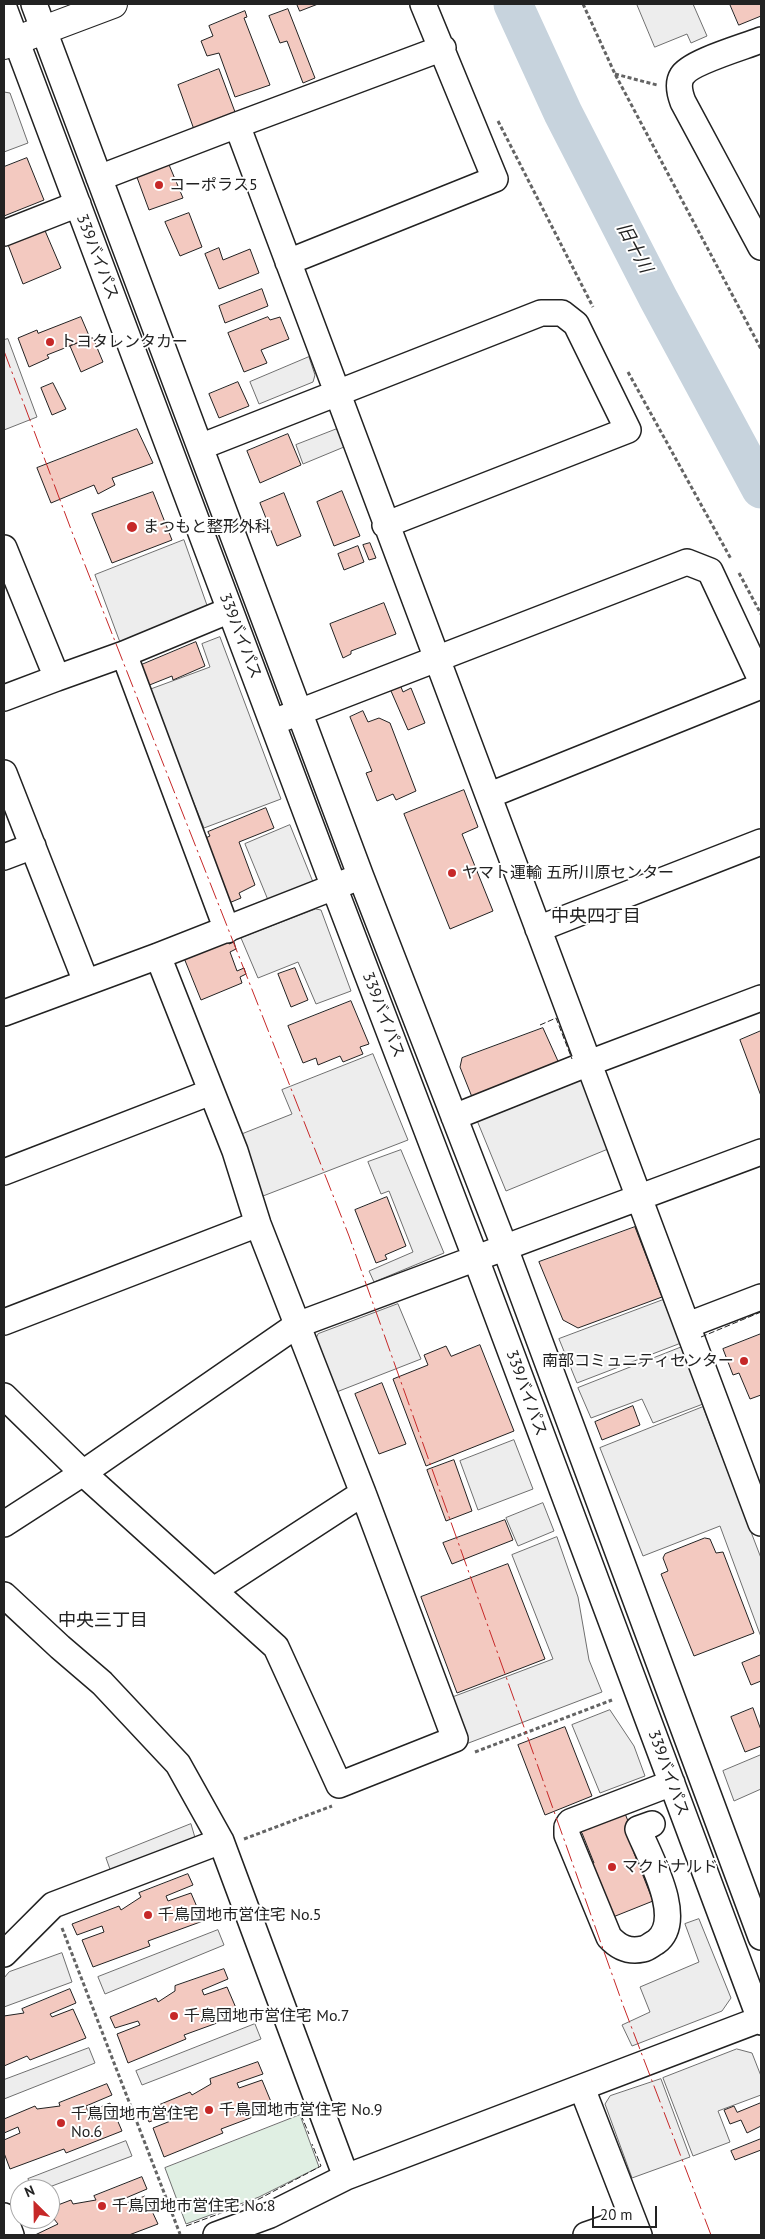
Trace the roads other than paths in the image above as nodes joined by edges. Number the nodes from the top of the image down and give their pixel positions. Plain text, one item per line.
1 (34, 4) edge
2 (113, 4) edge
3 (423, 4) edge
4 (4, 8) edge
5 (44, 30) junction
6 (761, 40) edge
7 (10, 42) edge
8 (443, 48) junction
9 (237, 125) junction
10 (99, 178) junction
11 (78, 204) junction
12 (4, 233) edge
13 (761, 247) edge
14 (288, 262) junction
15 (338, 393) junction
16 (200, 447) junction
17 (385, 525) junction
18 (4, 548) edge
19 (230, 610) junction
20 (124, 654) junction
21 (438, 658) junction
22 (57, 678) junction
23 (761, 680) edge
24 (761, 686) edge
25 (4, 698) edge
26 (299, 711) junction
27 (272, 723) junction
28 (4, 773) edge
29 (490, 795) junction
30 (761, 842) edge
31 (33, 846) junction
32 (4, 857) edge
33 (361, 877) junction
34 (334, 888) junction
35 (538, 929) junction
36 (227, 930) junction
37 (158, 956) junction
38 (86, 982) junction
39 (761, 998) edge
40 (4, 1013) edge
41 (589, 1063) junction
42 (210, 1092) junction
43 (454, 1117) junction
44 (761, 1152) edge
45 (4, 1172) edge
46 (639, 1196) junction
47 (258, 1224) junction
48 (505, 1248) junction
49 (476, 1259) junction
50 (761, 1297) edge
51 (4, 1322) edge
52 (297, 1325) junction
53 (688, 1325) junction
54 (4, 1396) edge
55 (83, 1473) junction
56 (363, 1493) junction
57 (761, 1522) edge
58 (4, 1524) edge
59 (214, 1590) junction
60 (4, 1595) edge
61 (672, 1783) junction
62 (652, 1824) dead end
63 (221, 1841) junction
64 (761, 1937) edge
65 (4, 1954) edge
66 (761, 2020) edge
67 (582, 2088) junction
68 (346, 2176) junction
69 (4, 2216) edge
70 (636, 2227) edge
71 (11, 2235) edge
72 (216, 2235) edge
73 (586, 2235) edge

1 - 5 street
2 - 5 main road
3 - 8 street
4 - 7 street, 339バイパス
5 - 7 main road
5 - 10 street
6 - 13 street
7 - 11 street, 339バイパス
8 - 9 street
8 - 14 street
9 - 10 street
9 - 14 street
10 - 16 street
11 - 12 street
11 - 19 street, 339バイパス
14 - 15 street
15 - 16 street
15 - 17 street
15 - 17 street
16 - 26 street
17 - 21 street
18 - 22 street
19 - 20 street
19 - 27 street, 339バイパス
20 - 22 street
20 - 36 street
21 - 23 street
21 - 26 street
21 - 29 street
22 - 25 street
24 - 29 street
26 - 27 street
26 - 33 street
27 - 34 street, 339バイパス
28 - 31 street
29 - 35 street
30 - 35 street
31 - 32 street
31 - 38 street
33 - 34 street
33 - 43 street
34 - 36 street
34 - 49 street, 339バイパス
35 - 41 street
36 - 37 street
37 - 38 street
37 - 42 street
38 - 40 street
39 - 41 street
41 - 43 street
41 - 46 street
42 - 45 street
42 - 47 street
43 - 48 street
44 - 46 street
46 - 48 street
46 - 53 street
47 - 51 street
47 - 52 street
48 - 49 street
48 - 64 street
49 - 52 street
49 - 61 street, 339バイパス
50 - 53 street
52 - 55 street
52 - 56 street
53 - 57 street
54 - 55 street
55 - 58 street
55 - 59 street
56 - 59 street
56 - 59 street
60 - 63 street
61 - 62 street
61 - 66 street, 339バイパス
63 - 65 street
63 - 68 street
66 - 67 street
67 - 68 street
67 - 70 street
68 - 72 street
69 - 71 street
70 - 73 street

